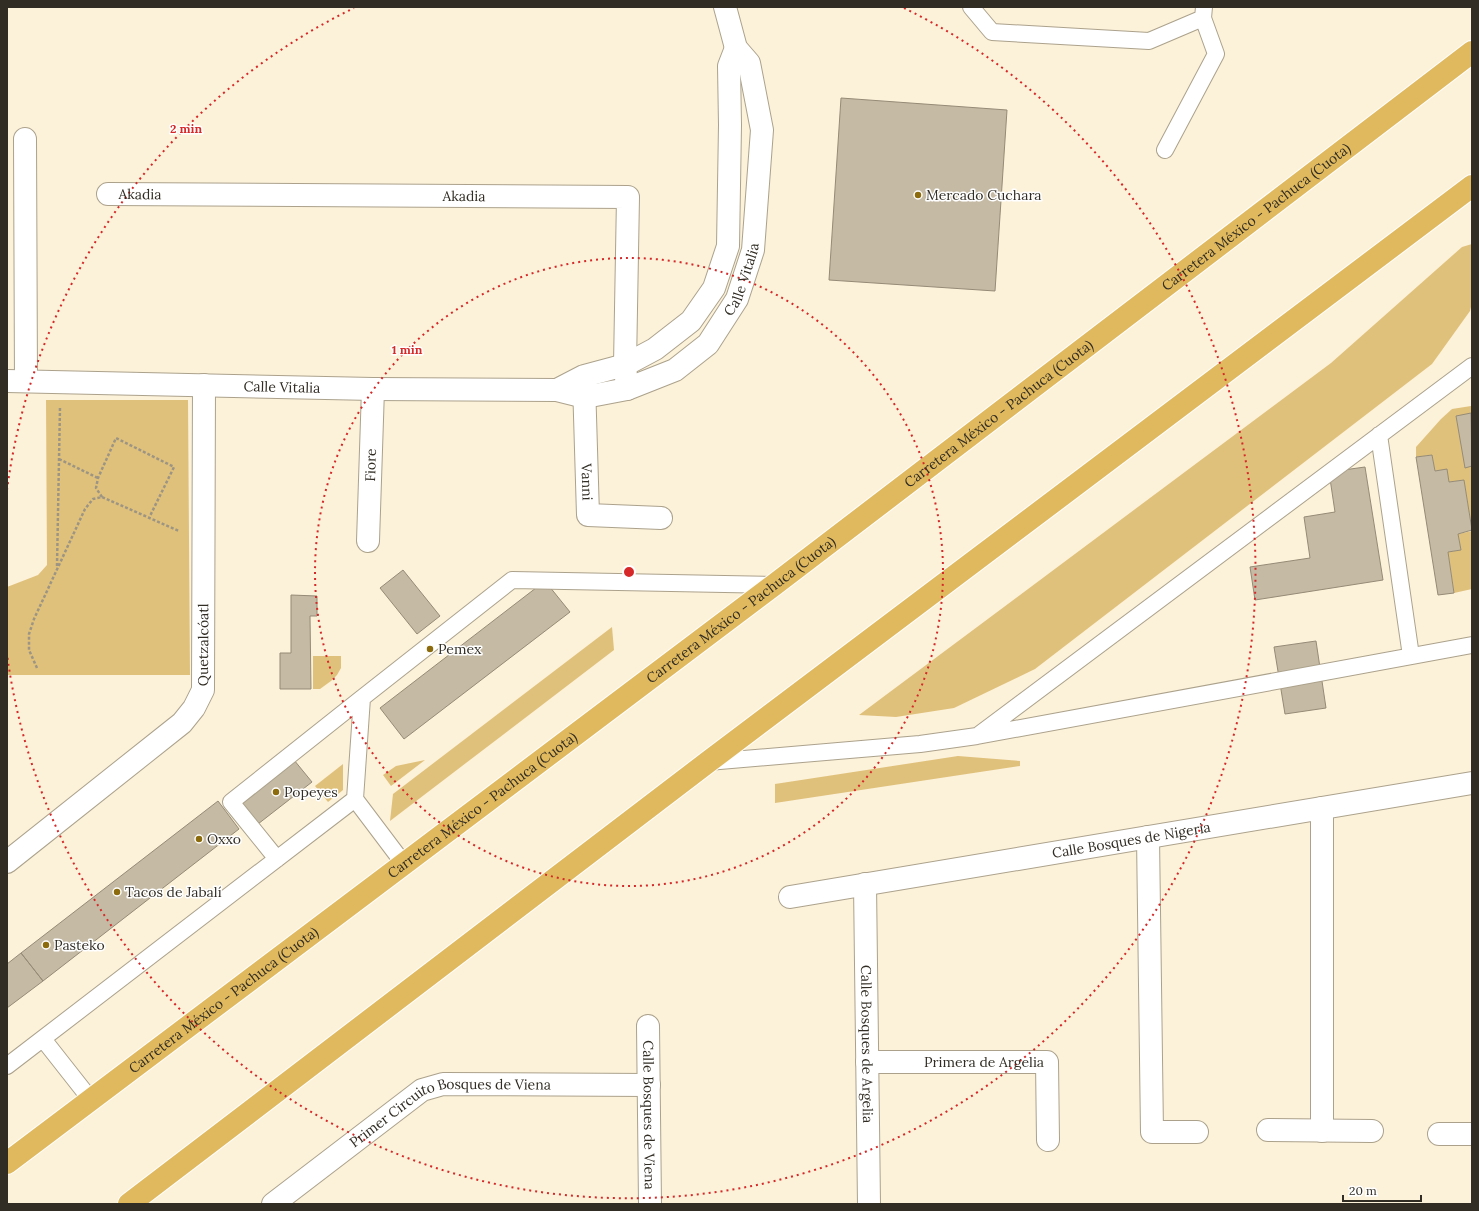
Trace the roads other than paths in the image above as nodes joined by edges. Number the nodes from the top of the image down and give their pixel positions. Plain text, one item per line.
1 (725, 7) edge
2 (971, 7) edge
3 (1204, 13) edge
4 (736, 48) junction
5 (1472, 52) edge
6 (25, 139) dead end
7 (1165, 150) dead end
8 (1472, 186) edge
9 (108, 194) dead end
10 (728, 246) junction
11 (753, 250) junction
12 (625, 365) junction
13 (1472, 366) edge
14 (17, 381) edge
15 (204, 386) junction
16 (585, 387) junction
17 (373, 389) junction
18 (627, 390) junction
19 (1379, 435) junction
20 (661, 518) dead end
21 (368, 541) dead end
22 (774, 585) junction
23 (1472, 645) edge
24 (1411, 656) junction
25 (362, 698) junction
26 (977, 736) junction
27 (708, 762) junction
28 (1472, 783) edge
29 (355, 799) junction
30 (1322, 808) junction
31 (1148, 837) junction
32 (277, 859) junction
33 (7, 862) edge
34 (404, 864) junction
35 (865, 884) junction
36 (790, 896) dead end
37 (648, 1026) dead end
38 (43, 1039) junction
39 (867, 1062) junction
40 (7, 1066) edge
41 (649, 1085) junction
42 (91, 1100) junction
43 (1268, 1130) dead end
44 (1322, 1131) junction
45 (1372, 1131) dead end
46 (1197, 1132) dead end
47 (1439, 1134) dead end
48 (1472, 1134) edge
49 (1048, 1140) dead end
50 (7, 1163) edge
51 (129, 1204) edge
52 (273, 1204) edge
53 (650, 1204) edge
54 (869, 1204) edge

1 - 4 street, Calle Vitalia
2 - 3 lane
3 - 7 lane
4 - 10 street, Calle Vitalia
4 - 11 street, Calle Vitalia
5 - 22 highway, Carretera México - Pachuca (Cuota)
6 - 14 street
8 - 27 highway
9 - 12 street, Akadia
10 - 11 street
10 - 12 street, Calle Vitalia
11 - 18 street, Calle Vitalia
12 - 16 street, Calle Vitalia
12 - 18 street, Akadia
13 - 19 lane
14 - 15 street, Calle Vitalia
15 - 17 street, Calle Vitalia
15 - 33 street, Quetzalcóatl
16 - 17 street, Calle Vitalia
16 - 18 street, Calle Vitalia
16 - 20 street, Vanni
17 - 21 street, Fiore
19 - 24 lane
19 - 26 lane
22 - 25 lane
22 - 34 highway, Carretera México - Pachuca (Cuota)
23 - 24 lane
24 - 26 lane
25 - 29 lane
25 - 32 lane
26 - 27 lane
27 - 51 highway
28 - 30 street, Calle Bosques de Nigeria
29 - 32 lane
29 - 34 lane
30 - 31 street, Calle Bosques de Nigeria
30 - 44 street
31 - 35 street, Calle Bosques de Nigeria
31 - 46 street
32 - 38 lane
34 - 42 highway, Carretera México - Pachuca (Cuota)
35 - 36 street, Calle Bosques de Nigeria
35 - 39 street, Calle Bosques de Argelia
37 - 41 street, Calle Bosques de Viena
38 - 40 lane
38 - 42 lane
39 - 49 street, Primera de Argelia
39 - 54 street, Calle Bosques de Argelia
41 - 52 street, Primer Circuito Bosques de Viena
41 - 53 street, Calle Bosques de Viena
42 - 50 highway, Carretera México - Pachuca (Cuota)
43 - 44 street
44 - 45 street
47 - 48 street

